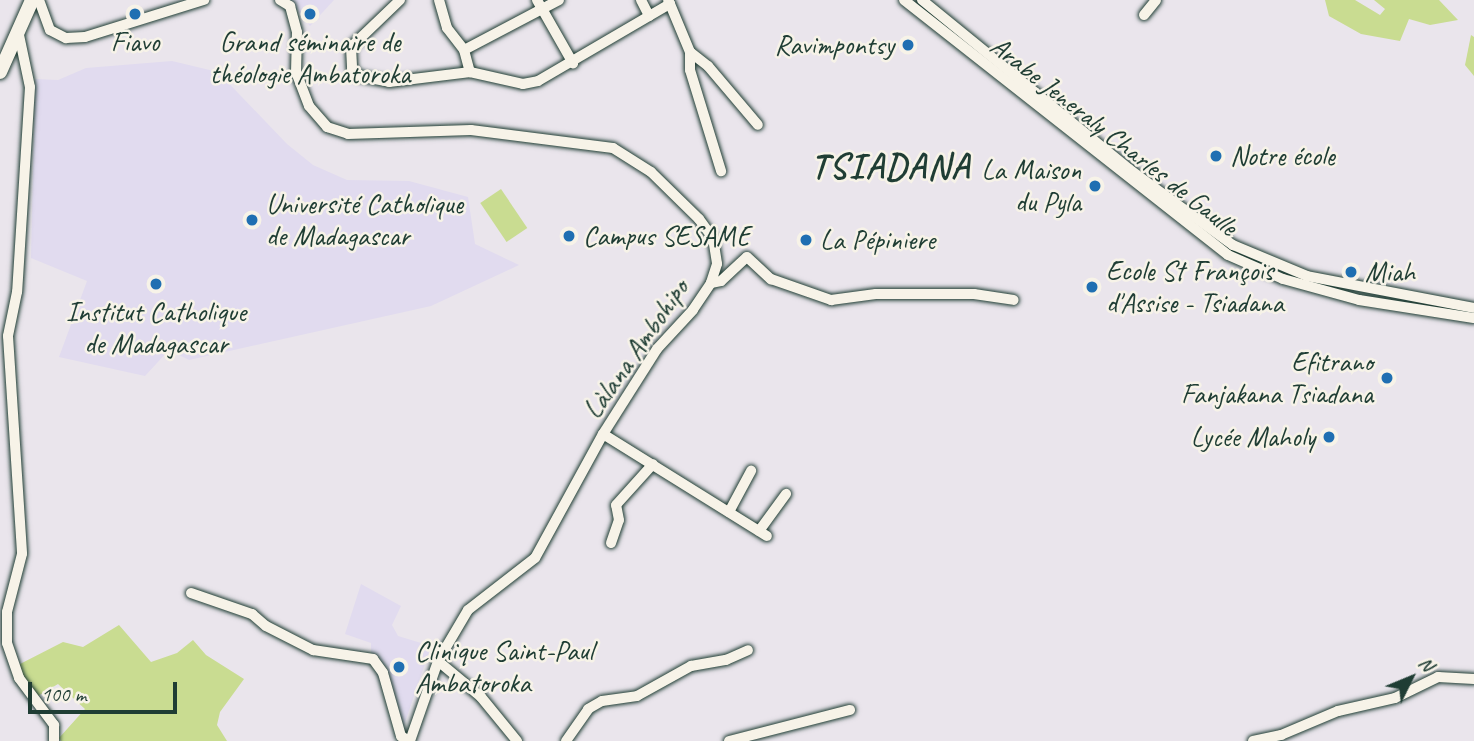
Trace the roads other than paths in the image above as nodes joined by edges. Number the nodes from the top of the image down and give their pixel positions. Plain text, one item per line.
1 (32, 0) edge
2 (39, 0) edge
3 (204, 0) edge
4 (400, 0) edge
5 (439, 0) edge
6 (537, 0) edge
7 (559, 0) edge
8 (641, 0) edge
9 (904, 0) edge
10 (922, 0) edge
11 (1156, 0) edge
12 (289, 2) edge
13 (669, 2) edge
14 (542, 11) junction
15 (1144, 15) dead end
16 (649, 16) junction
17 (19, 35) junction
18 (464, 50) junction
19 (690, 52) junction
20 (573, 63) junction
21 (0, 72) edge
22 (470, 72) junction
23 (758, 125) dead end
24 (721, 171) dead end
25 (711, 283) junction
26 (1014, 300) dead end
27 (1474, 308) edge
28 (1474, 318) edge
29 (603, 434) junction
30 (653, 464) junction
31 (751, 471) dead end
32 (786, 494) dead end
33 (729, 512) junction
34 (611, 543) dead end
35 (191, 593) dead end
36 (748, 650) dead end
37 (438, 661) junction
38 (1474, 679) edge
39 (850, 710) dead end
40 (54, 741) edge
41 (409, 741) edge
42 (517, 741) edge
43 (566, 741) edge
44 (729, 741) edge
45 (1253, 741) edge

1 - 17 main road
2 - 3 street
4 - 22 street
5 - 18 street
6 - 14 street
7 - 14 street
8 - 16 street
9 - 28 street, Arabe Jeneraly Charles de Gaulle
10 - 27 street, Arabe Jeneraly Charles de Gaulle
11 - 15 street
12 - 25 street, Làlana Ambohipo
13 - 16 street
13 - 19 street
14 - 18 street
14 - 20 street
16 - 20 street
17 - 21 main road
17 - 40 street
18 - 22 street
19 - 23 street
19 - 24 street
20 - 22 street
25 - 26 street
25 - 29 street, Làlana Ambohipo
29 - 30 street
29 - 37 street, Làlana Ambohipo
30 - 33 street
30 - 34 street
31 - 33 street
32 - 33 street
35 - 41 street
36 - 43 street
37 - 41 street, Làlana Ambohipo
37 - 42 street
38 - 45 street
39 - 44 street

